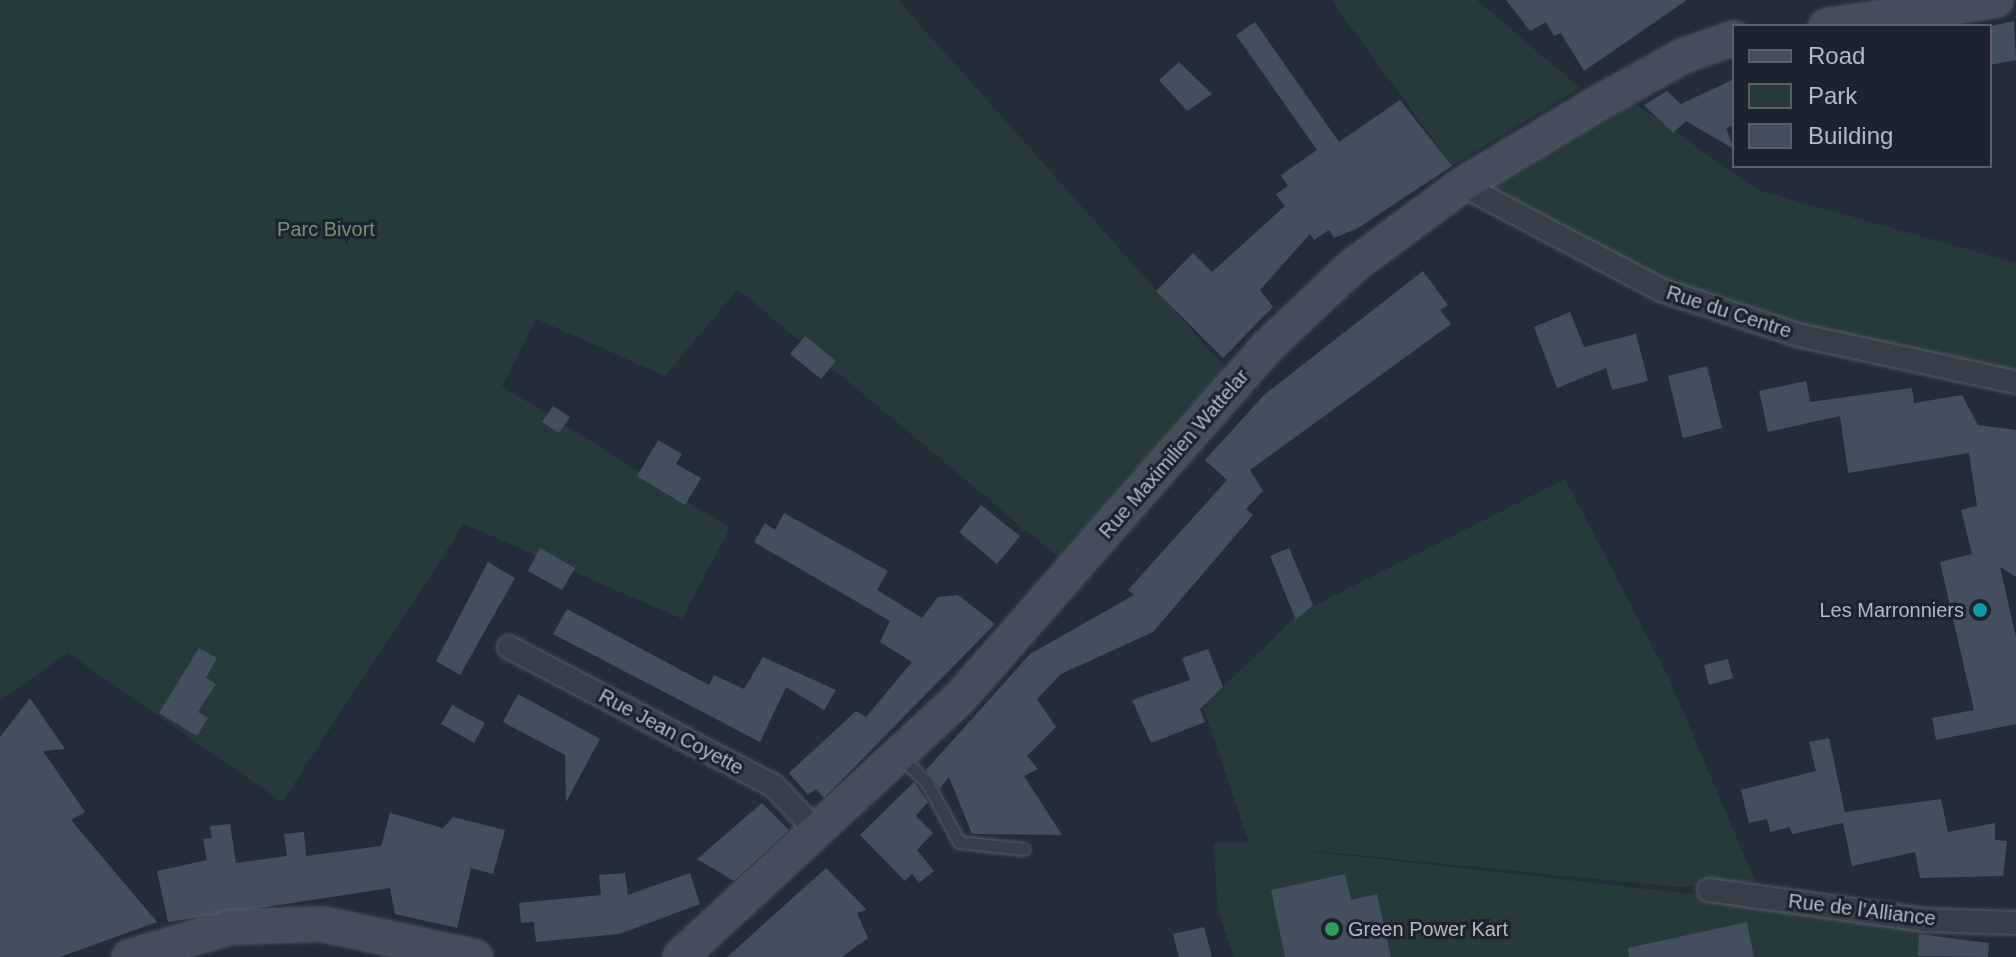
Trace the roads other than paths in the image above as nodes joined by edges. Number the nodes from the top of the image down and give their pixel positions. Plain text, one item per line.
1 (1996, 0) edge
2 (1839, 24) edge
3 (1732, 39) edge
4 (1462, 185) junction
5 (2016, 382) edge
6 (509, 647) dead end
7 (900, 756) junction
8 (819, 834) junction
9 (1024, 849) dead end
10 (1709, 890) dead end
11 (2016, 923) edge
12 (129, 957) edge
13 (475, 957) edge
14 (680, 957) edge

1 - 2 street
3 - 4 street, Rue Maximilien Wattelar
4 - 5 street, Rue du Centre
4 - 7 street, Rue Maximilien Wattelar
6 - 8 street, Rue Jean Coyette
7 - 8 street, Rue Maximilien Wattelar
7 - 9 lane
8 - 14 street, Rue Maximilien Wattelar
10 - 11 street, Rue de l'Alliance
12 - 13 street

